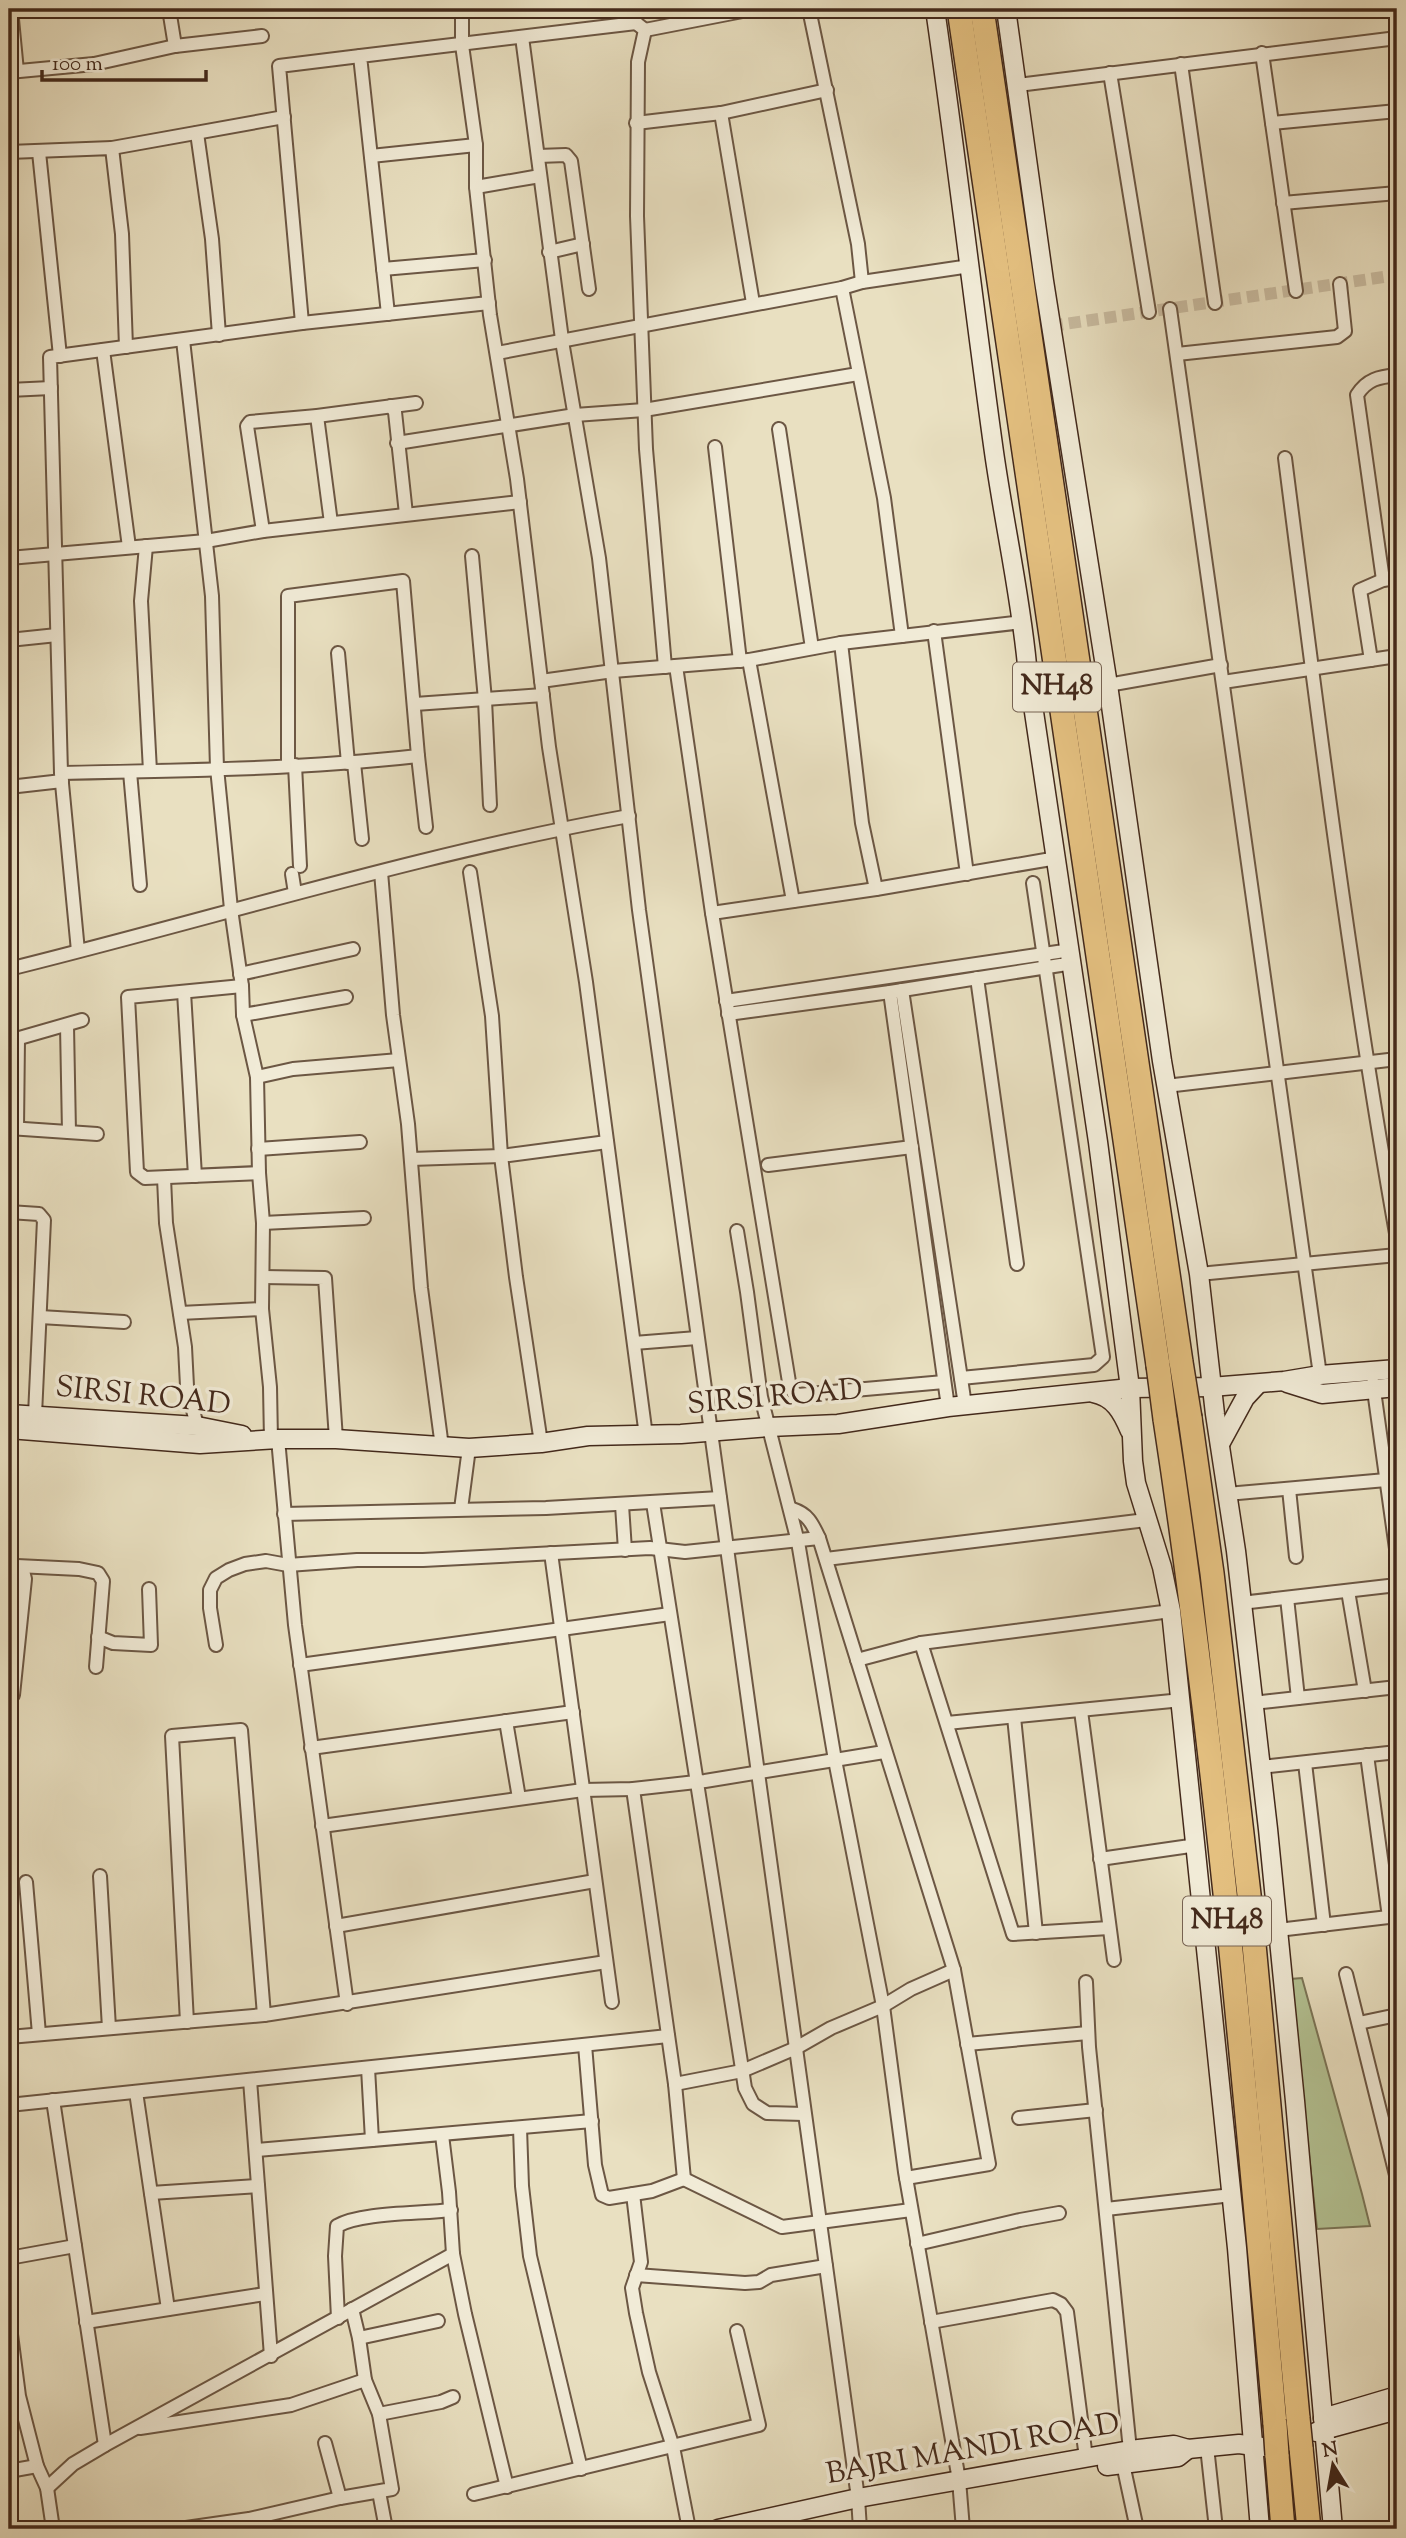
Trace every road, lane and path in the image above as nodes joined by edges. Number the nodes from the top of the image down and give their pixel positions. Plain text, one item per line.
1 (11, 9) edge
2 (169, 9) edge
3 (462, 9) edge
4 (633, 9) edge
5 (752, 9) edge
6 (809, 9) edge
7 (935, 9) edge
8 (959, 9) edge
9 (982, 9) edge
10 (1006, 9) edge
11 (640, 27) junction
12 (262, 36) dead end
13 (522, 37) junction
14 (1397, 37) edge
15 (462, 45) junction
16 (175, 46) junction
17 (1262, 53) junction
18 (360, 56) junction
19 (1181, 64) junction
20 (13, 71) edge
21 (1110, 73) junction
22 (1018, 85) junction
23 (827, 90) junction
24 (1397, 111) edge
25 (721, 113) junction
26 (284, 117) junction
27 (636, 123) junction
28 (1272, 123) junction
29 (197, 134) junction
30 (476, 145) junction
31 (112, 148) junction
32 (9, 152) edge
33 (39, 152) junction
34 (371, 156) junction
35 (538, 156) junction
36 (540, 176) junction
37 (476, 187) junction
38 (1397, 193) edge
39 (1283, 203) junction
40 (583, 244) junction
41 (549, 252) junction
42 (485, 260) junction
43 (970, 266) junction
44 (383, 269) junction
45 (862, 282) junction
46 (1340, 284) dead end
47 (842, 288) junction
48 (589, 289) dead end
49 (1296, 291) dead end
50 (489, 303) junction
51 (753, 303) junction
52 (1215, 303) dead end
53 (1170, 309) dead end
54 (1149, 312) dead end
55 (388, 314) junction
56 (303, 323) junction
57 (642, 326) junction
58 (219, 335) junction
59 (183, 340) junction
60 (562, 340) junction
61 (126, 347) junction
62 (103, 350) junction
63 (496, 353) junction
64 (1177, 354) junction
65 (60, 356) junction
66 (858, 374) junction
67 (1397, 375) edge
68 (51, 388) junction
69 (9, 390) edge
70 (416, 403) dead end
71 (391, 406) junction
72 (645, 410) junction
73 (575, 415) junction
74 (317, 416) junction
75 (509, 426) junction
76 (779, 429) dead end
77 (397, 443) junction
78 (715, 447) dead end
79 (1285, 458) dead end
80 (520, 502) junction
81 (406, 514) junction
82 (331, 523) junction
83 (263, 531) junction
84 (205, 541) junction
85 (146, 546) junction
86 (129, 547) junction
87 (56, 554) junction
88 (472, 556) dead end
89 (9, 558) edge
90 (1397, 578) edge
91 (1383, 580) junction
92 (1023, 622) junction
93 (934, 631) junction
94 (57, 635) junction
95 (902, 636) junction
96 (9, 640) edge
97 (841, 643) junction
98 (812, 648) junction
99 (338, 653) dead end
100 (1397, 656) edge
101 (745, 660) junction
102 (1371, 660) junction
103 (1221, 665) junction
104 (671, 666) junction
105 (1311, 670) junction
106 (613, 671) junction
107 (541, 681) junction
108 (1223, 682) junction
109 (1108, 685) junction
110 (543, 695) junction
111 (485, 700) junction
112 (415, 705) junction
113 (418, 756) junction
114 (351, 763) junction
115 (291, 766) junction
116 (217, 768) junction
117 (150, 771) junction
118 (130, 772) junction
119 (62, 777) junction
120 (9, 787) edge
121 (490, 805) dead end
122 (629, 816) junction
123 (426, 827) dead end
124 (563, 828) junction
125 (362, 839) dead end
126 (1058, 858) junction
127 (381, 872) junction
128 (470, 872) dead end
129 (967, 874) junction
130 (1033, 883) dead end
131 (140, 885) dead end
132 (876, 889) junction
133 (295, 893) junction
134 (793, 901) junction
135 (231, 909) junction
136 (712, 913) junction
137 (353, 949) dead end
138 (78, 951) junction
139 (1072, 957) junction
140 (1044, 961) junction
141 (9, 969) edge
142 (977, 978) junction
143 (241, 980) junction
144 (896, 991) junction
145 (184, 992) junction
146 (346, 997) dead end
147 (727, 1007) junction
148 (243, 1015) junction
149 (82, 1020) dead end
150 (66, 1026) junction
151 (13, 1040) edge
152 (1397, 1059) edge
153 (399, 1060) junction
154 (1367, 1062) junction
155 (1278, 1072) junction
156 (257, 1077) junction
157 (1166, 1086) junction
158 (13, 1128) edge
159 (69, 1132) junction
160 (97, 1134) dead end
161 (360, 1142) dead end
162 (607, 1142) junction
163 (912, 1147) junction
164 (258, 1149) junction
165 (501, 1156) junction
166 (411, 1159) junction
167 (768, 1165) dead end
168 (259, 1173) junction
169 (195, 1176) junction
170 (164, 1178) junction
171 (9, 1212) edge
172 (364, 1218) dead end
173 (263, 1223) junction
174 (737, 1231) dead end
175 (1397, 1239) edge
176 (1397, 1255) edge
177 (1017, 1264) dead end
178 (1305, 1264) junction
179 (1199, 1274) junction
180 (263, 1277) junction
181 (262, 1309) junction
182 (180, 1313) junction
183 (40, 1317) junction
184 (124, 1322) dead end
185 (697, 1338) junction
186 (634, 1343) junction
187 (1397, 1369) edge
188 (1320, 1375) junction
189 (961, 1377) junction
190 (1372, 1380) junction
191 (1284, 1381) junction
192 (944, 1382) junction
193 (1258, 1384) junction
194 (1211, 1387) junction
195 (1397, 1387) edge
196 (1130, 1388) junction
197 (1088, 1392) junction
198 (957, 1406) junction
199 (9, 1414) edge
200 (35, 1415) junction
201 (197, 1426) junction
202 (769, 1427) junction
203 (9, 1429) edge
204 (711, 1431) junction
205 (646, 1436) junction
206 (275, 1439) junction
207 (337, 1439) junction
208 (1133, 1440) junction
209 (541, 1443) junction
210 (1220, 1444) junction
211 (442, 1447) junction
212 (468, 1448) junction
213 (1385, 1480) junction
214 (1289, 1489) junction
215 (1227, 1494) junction
216 (720, 1498) junction
217 (653, 1503) junction
218 (622, 1505) junction
219 (461, 1509) junction
220 (792, 1509) junction
221 (284, 1514) junction
222 (1146, 1520) junction
223 (819, 1538) junction
224 (798, 1542) junction
225 (727, 1548) junction
226 (660, 1549) junction
227 (625, 1550) junction
228 (551, 1553) junction
229 (1397, 1556) edge
230 (1296, 1557) dead end
231 (826, 1559) junction
232 (13, 1564) edge
233 (288, 1565) junction
234 (1397, 1586) edge
235 (149, 1589) dead end
236 (1348, 1591) junction
237 (1287, 1598) junction
238 (1241, 1603) junction
239 (1171, 1611) junction
240 (670, 1614) junction
241 (561, 1629) junction
242 (98, 1637) junction
243 (13, 1643) edge
244 (920, 1643) junction
245 (216, 1645) dead end
246 (857, 1660) junction
247 (300, 1665) junction
248 (96, 1667) dead end
249 (1397, 1687) edge
250 (1365, 1691) junction
251 (13, 1695) dead end
252 (1298, 1699) junction
253 (1182, 1700) junction
254 (1254, 1703) junction
255 (1081, 1711) junction
256 (573, 1713) junction
257 (1014, 1717) junction
258 (506, 1721) junction
259 (947, 1723) junction
260 (311, 1748) junction
261 (884, 1752) junction
262 (1397, 1752) edge
263 (1367, 1755) junction
264 (835, 1760) junction
265 (1305, 1763) junction
266 (1261, 1767) junction
267 (758, 1772) junction
268 (697, 1781) junction
269 (633, 1789) junction
270 (583, 1790) junction
271 (519, 1798) junction
272 (321, 1826) junction
273 (1197, 1845) junction
274 (1100, 1859) junction
275 (100, 1877) dead end
276 (595, 1881) junction
277 (26, 1882) dead end
278 (1393, 1916) edge
279 (1324, 1925) junction
280 (336, 1926) junction
281 (1109, 1928) junction
282 (1278, 1930) junction
283 (1036, 1933) junction
284 (1114, 1960) dead end
285 (606, 1962) junction
286 (954, 1970) junction
287 (1346, 1974) dead end
288 (1086, 1982) dead end
289 (612, 2002) dead end
290 (347, 2004) junction
291 (883, 2006) junction
292 (264, 2015) junction
293 (1397, 2015) edge
294 (187, 2022) junction
295 (1359, 2023) junction
296 (109, 2028) junction
297 (1088, 2032) junction
298 (39, 2034) junction
299 (668, 2036) junction
300 (9, 2037) edge
301 (967, 2044) junction
302 (585, 2045) junction
303 (796, 2049) junction
304 (368, 2068) junction
305 (742, 2071) junction
306 (250, 2080) junction
307 (675, 2084) junction
308 (136, 2092) junction
309 (53, 2100) junction
310 (9, 2105) edge
311 (1096, 2110) junction
312 (804, 2114) junction
313 (1019, 2118) dead end
314 (592, 2121) junction
315 (520, 2128) junction
316 (442, 2135) junction
317 (372, 2140) junction
318 (257, 2150) junction
319 (906, 2178) junction
320 (684, 2179) junction
321 (1397, 2179) edge
322 (258, 2186) junction
323 (151, 2193) junction
324 (633, 2194) junction
325 (1231, 2195) junction
326 (1106, 2209) junction
327 (451, 2210) junction
328 (911, 2210) junction
329 (1059, 2213) dead end
330 (820, 2222) junction
331 (917, 2244) junction
332 (75, 2246) junction
333 (453, 2254) junction
334 (9, 2258) edge
335 (826, 2266) junction
336 (636, 2275) junction
337 (265, 2294) junction
338 (168, 2309) junction
339 (352, 2309) junction
340 (338, 2318) junction
341 (9, 2319) edge
342 (438, 2321) dead end
343 (86, 2322) junction
344 (931, 2322) junction
345 (737, 2331) dead end
346 (359, 2338) junction
347 (271, 2356) junction
348 (365, 2380) junction
349 (14, 2397) edge
350 (453, 2397) dead end
351 (1397, 2400) edge
352 (379, 2414) junction
353 (1324, 2424) junction
354 (133, 2429) junction
355 (325, 2443) dead end
356 (1248, 2443) junction
357 (105, 2445) junction
358 (673, 2446) junction
359 (1206, 2447) junction
360 (1127, 2457) junction
361 (1086, 2458) junction
362 (37, 2466) junction
363 (581, 2469) junction
364 (9, 2471) edge
365 (959, 2485) junction
366 (507, 2487) junction
367 (47, 2488) junction
368 (379, 2492) junction
369 (474, 2494) dead end
370 (340, 2498) junction
371 (859, 2504) junction
372 (792, 2522) edge
373 (250, 2524) edge
374 (53, 2529) edge
375 (179, 2529) edge
376 (386, 2529) edge
377 (689, 2529) edge
378 (718, 2529) edge
379 (771, 2529) edge
380 (860, 2529) edge
381 (963, 2529) edge
382 (1137, 2529) edge
383 (1216, 2529) edge
384 (1261, 2529) edge
385 (1283, 2529) edge
386 (1309, 2529) edge
387 (1333, 2529) edge

1 - 20 street
2 - 16 street
3 - 15 street
4 - 11 street
5 - 11 street
6 - 23 street
7 - 43 street
8 - 385 highway, NH48, bridge
9 - 386 highway, NH48, bridge
10 - 22 street
11 - 13 street
11 - 27 street
12 - 16 street
13 - 15 street
13 - 35 street
14 - 17 street
15 - 18 street
15 - 30 street
16 - 20 street
17 - 19 street
17 - 28 street
18 - 26 street
18 - 34 street
19 - 21 street
19 - 52 street
21 - 22 street
21 - 54 street
22 - 109 street
23 - 25 street
23 - 45 street
24 - 28 street
25 - 27 street
25 - 51 street
26 - 29 street
26 - 56 street
27 - 57 street
28 - 39 street
29 - 31 street
29 - 58 street
30 - 34 street
30 - 37 street
31 - 33 street
31 - 61 street
32 - 33 street
33 - 65 street
34 - 44 street
35 - 36 street
35 - 40 street
36 - 37 street
36 - 41 street
37 - 42 street
38 - 39 street
39 - 49 street
40 - 41 street
40 - 48 street
41 - 60 street
42 - 44 street
42 - 50 street
43 - 45 street
43 - 92 street
44 - 55 street
45 - 47 street
46 - 64 street
47 - 51 street
47 - 66 street
50 - 55 street
50 - 63 street
51 - 57 street
53 - 64 street
55 - 56 street
56 - 58 street
57 - 60 street
57 - 72 street
58 - 59 street
59 - 61 street
59 - 84 street
60 - 63 street
60 - 73 street
61 - 62 street
62 - 65 street
62 - 86 street
63 - 75 street
64 - 103 street
65 - 68 street
66 - 72 street
66 - 95 street
67 - 91 street
68 - 69 street
68 - 87 street
70 - 71 street
71 - 74 street
71 - 77 street
72 - 73 street
72 - 104 street
73 - 75 street
73 - 106 street
74 - 82 street
74 - 83 street
75 - 77 street
75 - 80 street
76 - 98 street
77 - 81 street
78 - 101 street
79 - 105 street
80 - 81 street
80 - 107 street
81 - 82 street
82 - 83 street
83 - 84 street
84 - 85 street
84 - 116 street
85 - 86 street
85 - 117 street
86 - 87 street
87 - 89 street
87 - 94 street
88 - 111 street
90 - 91 street
91 - 102 street
92 - 93 street
92 - 126 street
93 - 95 street
93 - 129 street
94 - 96 street
94 - 119 street
95 - 97 street
97 - 98 street
97 - 132 street
98 - 101 street
99 - 114 street
100 - 102 street
101 - 104 street
101 - 134 street
102 - 105 street
103 - 108 street
103 - 109 street
104 - 106 street
104 - 136 street
105 - 108 street
105 - 154 street
106 - 107 street
106 - 122 street
107 - 110 street
108 - 155 street
109 - 157 street
110 - 111 street
110 - 124 street
111 - 112 street
111 - 121 street
112 - 113 street
112 - 115 street
113 - 114 street
113 - 123 street
114 - 115 street
114 - 125 street
115 - 116 street
115 - 133 street
116 - 117 street
116 - 135 street
117 - 118 street
118 - 119 street
118 - 131 street
119 - 120 street
119 - 138 street
122 - 124 street
122 - 185 street
124 - 127 street
124 - 162 street
126 - 129 street
126 - 139 street
127 - 133 street
127 - 153 street
128 - 165 street
129 - 132 street
130 - 140 street
132 - 134 street
133 - 135 street
134 - 136 street
135 - 138 street
135 - 143 street
136 - 147 street
137 - 143 street
138 - 141 street
139 - 140 street
139 - 196 street
140 - 142 street
140 - 147 street
140 - 189 street
142 - 144 street
142 - 177 street
143 - 145 street
143 - 148 street
144 - 147 street
144 - 163 street
144 - 189 street
145 - 169 street
145 - 170 street
146 - 148 street
147 - 192 street
148 - 156 street
149 - 150 street
150 - 151 street
150 - 159 street
151 - 158 street
152 - 154 street
153 - 156 street
153 - 166 street
154 - 155 street
154 - 175 street
155 - 157 street
155 - 178 street
156 - 164 street
157 - 179 street
158 - 159 street
159 - 160 street
161 - 164 street
162 - 165 street
162 - 186 street
163 - 167 street
163 - 192 street
164 - 168 street
165 - 166 street
165 - 209 street
166 - 211 street
168 - 169 street
168 - 173 street
169 - 170 street
170 - 182 street
171 - 183 street
172 - 173 street
173 - 180 street
174 - 202 street
176 - 178 street
178 - 179 street
178 - 188 street
179 - 194 street
180 - 181 street
180 - 207 street
181 - 182 street
181 - 206 street
182 - 201 street
183 - 184 street
183 - 200 street
185 - 186 street
185 - 204 street
186 - 205 street
187 - 190 street, SIRSI ROAD
188 - 190 street, SIRSI ROAD
188 - 191 street, SIRSI ROAD
189 - 198 street
190 - 191 street, SIRSI ROAD
190 - 195 street, SIRSI ROAD
190 - 213 street
191 - 193 street, SIRSI ROAD
192 - 198 street
193 - 194 street, SIRSI ROAD
193 - 210 street
194 - 196 street, SIRSI ROAD
194 - 210 street
196 - 197 street, SIRSI ROAD
196 - 208 street
197 - 198 street, SIRSI ROAD
197 - 208 street
198 - 202 street, SIRSI ROAD
199 - 200 street, SIRSI ROAD
200 - 201 street, SIRSI ROAD
201 - 206 street, SIRSI ROAD
202 - 204 street, SIRSI ROAD
202 - 220 street
203 - 206 street, SIRSI ROAD
204 - 205 street, SIRSI ROAD
204 - 216 street
205 - 209 street, SIRSI ROAD
206 - 207 street, SIRSI ROAD
206 - 221 street
207 - 211 street, SIRSI ROAD
208 - 222 street
209 - 212 street, SIRSI ROAD
210 - 215 street
211 - 212 street, SIRSI ROAD
212 - 219 street
213 - 214 street
213 - 229 street
214 - 215 street
214 - 230 street
215 - 238 street
216 - 217 street
216 - 225 street
217 - 218 street
217 - 226 street
218 - 219 street
218 - 227 street
219 - 221 street
220 - 223 street
220 - 224 street
221 - 233 street
222 - 231 street
222 - 239 street
223 - 224 street
223 - 231 street
224 - 225 street
224 - 264 street
225 - 226 street
225 - 267 street
226 - 227 street
226 - 240 street
227 - 228 street
228 - 233 street
228 - 241 street
231 - 246 street
232 - 242 street
232 - 243 street
233 - 245 street
233 - 247 street
234 - 236 street
235 - 242 street
236 - 237 street
236 - 250 street
237 - 238 street
237 - 252 street
238 - 254 street
239 - 244 street
239 - 253 street
240 - 241 street
240 - 268 street
241 - 247 street
241 - 256 street
242 - 248 street
243 - 251 street
244 - 246 street
244 - 259 street
246 - 261 street
247 - 260 street
249 - 250 street
250 - 252 street
252 - 254 street
253 - 255 street
253 - 273 street
254 - 266 street
255 - 257 street
255 - 274 street
256 - 258 street
256 - 270 street
257 - 259 street
257 - 283 street
258 - 260 street
258 - 271 street
259 - 283 street
260 - 272 street
261 - 264 street
261 - 286 street
262 - 263 street
263 - 265 street
263 - 278 street
264 - 267 street
264 - 291 street
265 - 266 street
265 - 279 street
266 - 282 street
267 - 268 street
267 - 303 street
268 - 269 street
268 - 305 street
269 - 270 street
269 - 299 street
270 - 271 street
270 - 276 street
271 - 272 street
272 - 280 street
273 - 274 street
273 - 325 street
274 - 281 street
275 - 296 street
276 - 280 street
276 - 285 street
277 - 298 street
278 - 279 street
279 - 282 street
280 - 290 street
281 - 283 street
281 - 284 street
282 - 353 street
285 - 289 street
285 - 290 street
286 - 291 street
286 - 301 street
287 - 295 street
288 - 297 street
290 - 292 street
291 - 303 street
291 - 319 street
292 - 294 street
292 - 294 street
293 - 295 street
294 - 296 street
295 - 321 street
296 - 298 street
297 - 301 street
297 - 311 street
298 - 300 street
299 - 302 street
299 - 307 street
301 - 319 street
302 - 304 street
302 - 314 street
303 - 305 street
303 - 312 street
304 - 306 street
304 - 317 street
305 - 307 street
305 - 312 street
306 - 308 street
306 - 318 street
307 - 320 street
308 - 309 street
308 - 323 street
309 - 310 street
309 - 332 street
311 - 313 street
311 - 326 street
312 - 330 street
314 - 315 street
314 - 324 street
315 - 316 street
315 - 363 street
316 - 317 street
316 - 327 street
317 - 318 street
318 - 322 street
319 - 328 street
320 - 324 street
320 - 330 street
322 - 323 street
322 - 337 street
323 - 338 street
324 - 336 street
325 - 326 street
325 - 356 street
326 - 360 street
327 - 333 street
327 - 340 street
328 - 330 street
328 - 331 street
329 - 331 street
330 - 335 street
331 - 344 street
332 - 334 street
332 - 343 street
333 - 339 street
333 - 366 street
335 - 336 street
335 - 371 street
336 - 358 street
337 - 338 street
337 - 347 street
338 - 343 street
339 - 340 street
339 - 346 street
340 - 347 street
341 - 349 street
342 - 346 street
343 - 357 street
344 - 361 street
344 - 365 street
345 - 358 street
346 - 348 street
347 - 354 street
348 - 352 street
348 - 354 street
349 - 362 street
350 - 352 street
351 - 353 street, BAJRI MANDI ROAD
352 - 368 street
353 - 356 street, BAJRI MANDI ROAD
353 - 387 street
354 - 357 street
355 - 370 street
356 - 359 street, BAJRI MANDI ROAD
356 - 384 street
357 - 367 street
358 - 363 street
358 - 377 street
359 - 360 street, BAJRI MANDI ROAD
359 - 383 street
360 - 361 street, BAJRI MANDI ROAD
360 - 365 street
360 - 382 street
361 - 365 street, BAJRI MANDI ROAD
362 - 364 street
362 - 367 street
363 - 366 street
365 - 371 street, BAJRI MANDI ROAD
365 - 381 street
366 - 369 street
367 - 374 street
368 - 370 street
368 - 376 street
370 - 373 street
371 - 372 street, BAJRI MANDI ROAD
371 - 380 street
372 - 378 street, BAJRI MANDI ROAD
372 - 379 street
373 - 375 street

